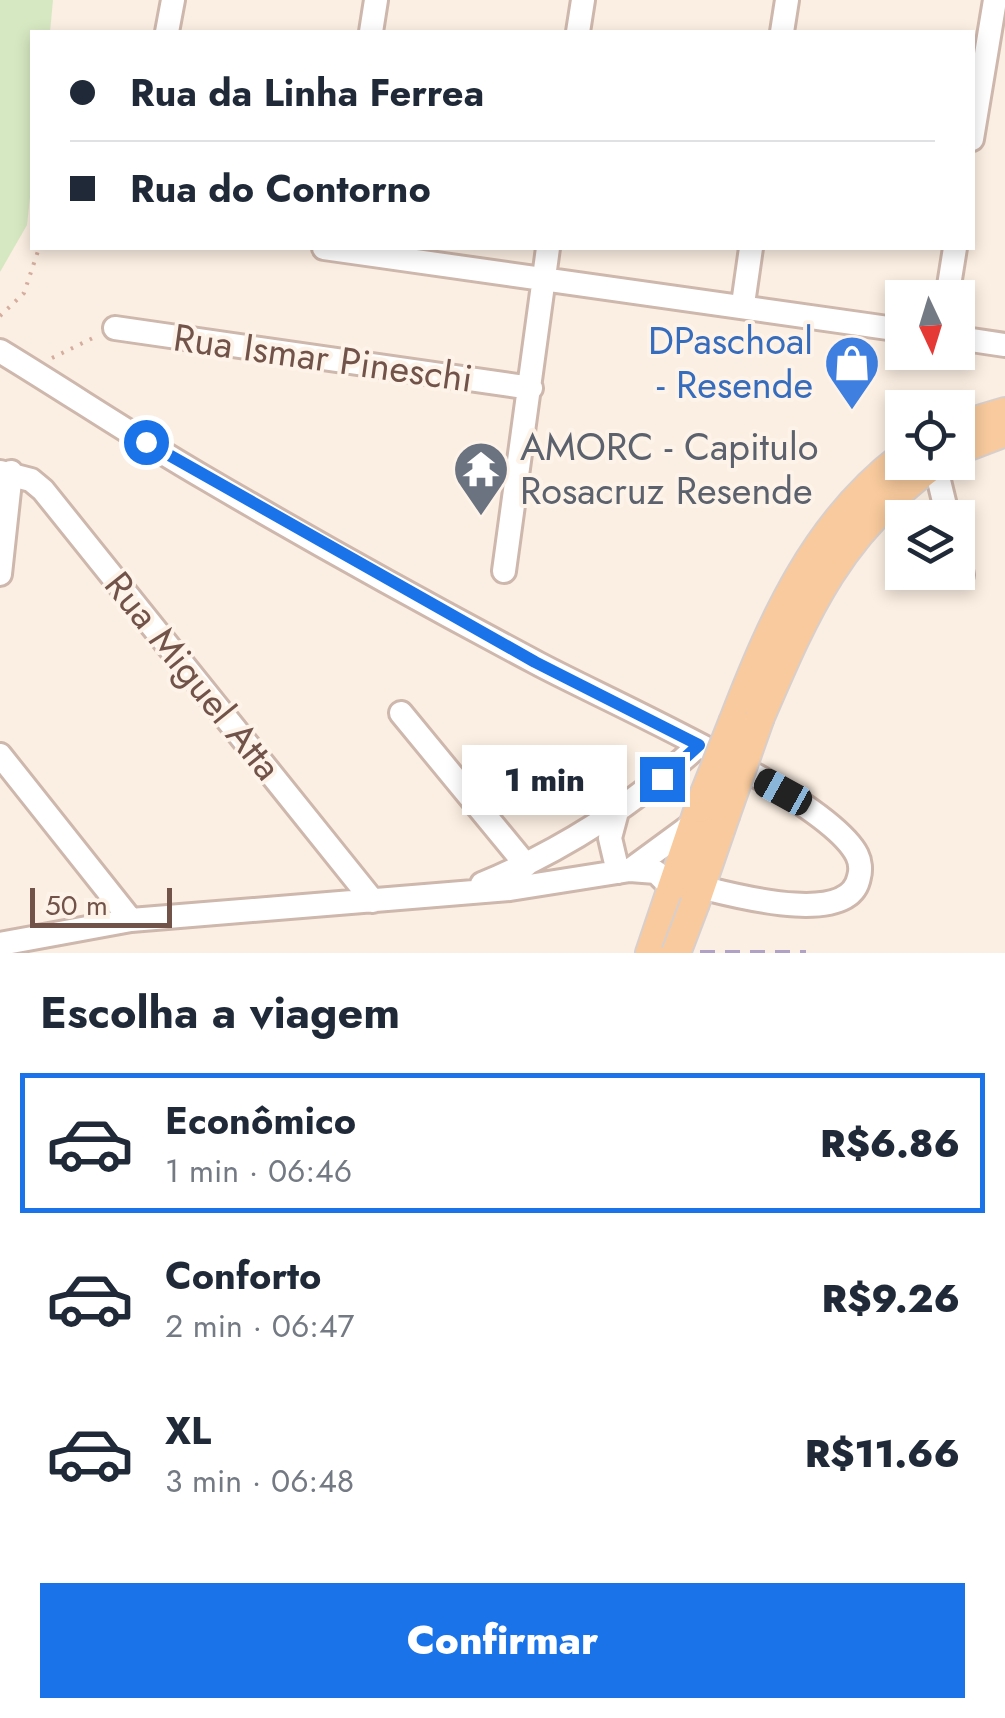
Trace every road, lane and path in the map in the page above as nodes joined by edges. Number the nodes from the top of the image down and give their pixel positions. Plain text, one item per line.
1 (172, 0) edge
2 (376, 0) edge
3 (582, 0) edge
4 (995, 0) edge
5 (788, 2) edge
6 (167, 30) edge
7 (371, 30) edge
8 (578, 30) edge
9 (782, 30) edge
10 (975, 121) edge
11 (38, 250) edge
12 (348, 250) edge
13 (548, 250) edge
14 (751, 250) edge
15 (955, 250) edge
16 (543, 278) junction
17 (950, 280) edge
18 (743, 304) junction
19 (0, 316) edge
20 (885, 327) edge
21 (115, 328) joint
22 (975, 340) edge
23 (1005, 344) edge
24 (0, 351) edge
25 (29, 369) junction
26 (531, 388) junction
27 (1005, 412) edge
28 (975, 421) edge
29 (1005, 432) edge
30 (975, 443) edge
31 (885, 469) edge
32 (6, 472) edge
33 (913, 480) edge
34 (504, 571) dead end
35 (0, 574) edge
36 (401, 713) dead end
37 (747, 719) junction
38 (699, 745) junction
39 (0, 755) edge
40 (618, 808) junction
41 (706, 816) junction
42 (526, 865) junction
43 (624, 871) junction
44 (465, 891) junction
45 (684, 894) junction
46 (373, 900) junction
47 (131, 920) junction
48 (0, 944) edge
49 (650, 953) edge
50 (676, 953) edge

1 - 6 street
2 - 7 street
3 - 8 street
4 - 10 street
5 - 9 street
11 - 19 path
12 - 16 street
13 - 16 street
14 - 18 street
15 - 17 street
16 - 18 street
16 - 26 street
18 - 20 street
21 - 25 path
21 - 26 street, Rua Ismar Pineschi
22 - 23 street
24 - 25 street
25 - 38 street
26 - 34 street
27 - 28 main road
29 - 30 main road
31 - 37 main road
32 - 35 street
32 - 46 street, Rua Miguel Atta
33 - 37 main road
36 - 42 street
37 - 41 main road, bridge
38 - 40 street
38 - 45 street
39 - 47 street
40 - 42 street
40 - 43 street
41 - 43 street
41 - 45 main road
42 - 44 street
43 - 44 street
43 - 45 street
44 - 46 street
45 - 49 main road
45 - 50 main road, bridge
46 - 47 street
47 - 48 street

